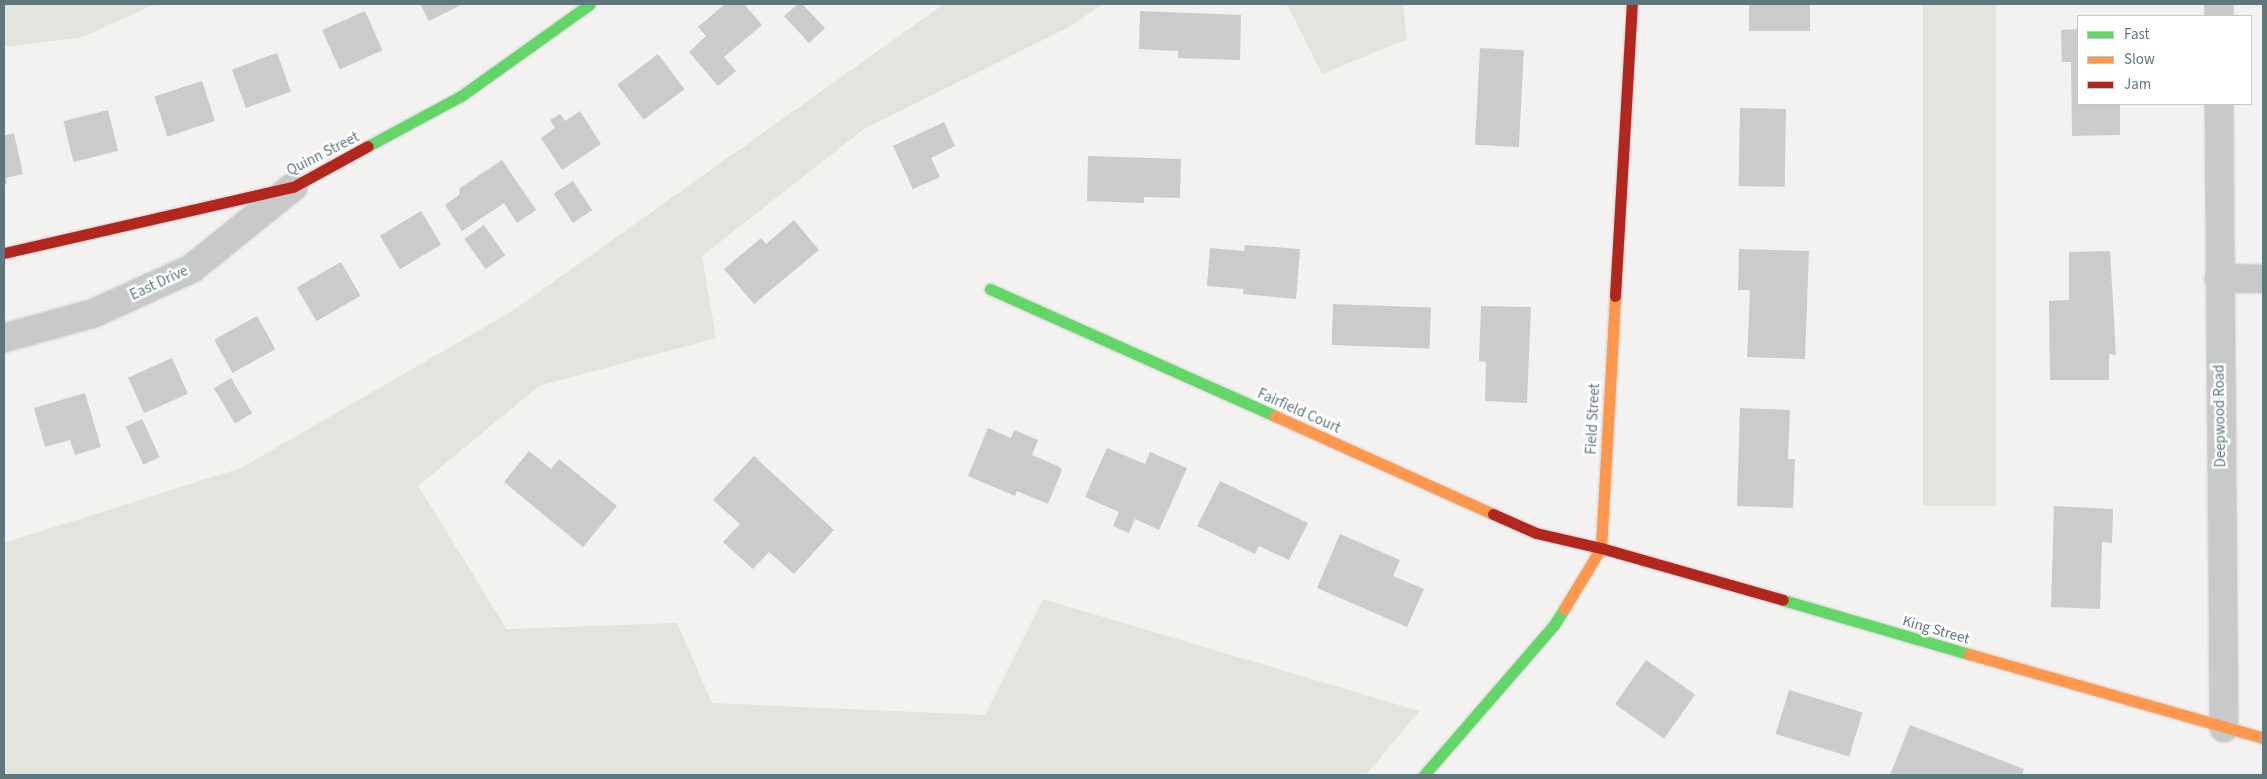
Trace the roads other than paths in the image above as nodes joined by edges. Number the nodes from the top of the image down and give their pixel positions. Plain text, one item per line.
1 (590, 4) edge
2 (1632, 4) edge
3 (2219, 105) edge
4 (293, 187) junction
5 (4, 253) edge
6 (2219, 278) junction
7 (2263, 279) edge
8 (990, 290) dead end
9 (4, 338) edge
10 (1601, 548) junction
11 (2224, 728) junction
12 (2263, 738) edge
13 (1424, 775) edge

1 - 4 street, Quinn Street
2 - 10 street, Field Street
3 - 6 street, Deepwood Road
4 - 5 street, Quinn Street
4 - 9 street, East Drive
6 - 7 street
6 - 11 street, Deepwood Road
8 - 10 street, Fairfield Court
10 - 11 street, King Street
10 - 13 street, Field Street
11 - 12 street, King Street

